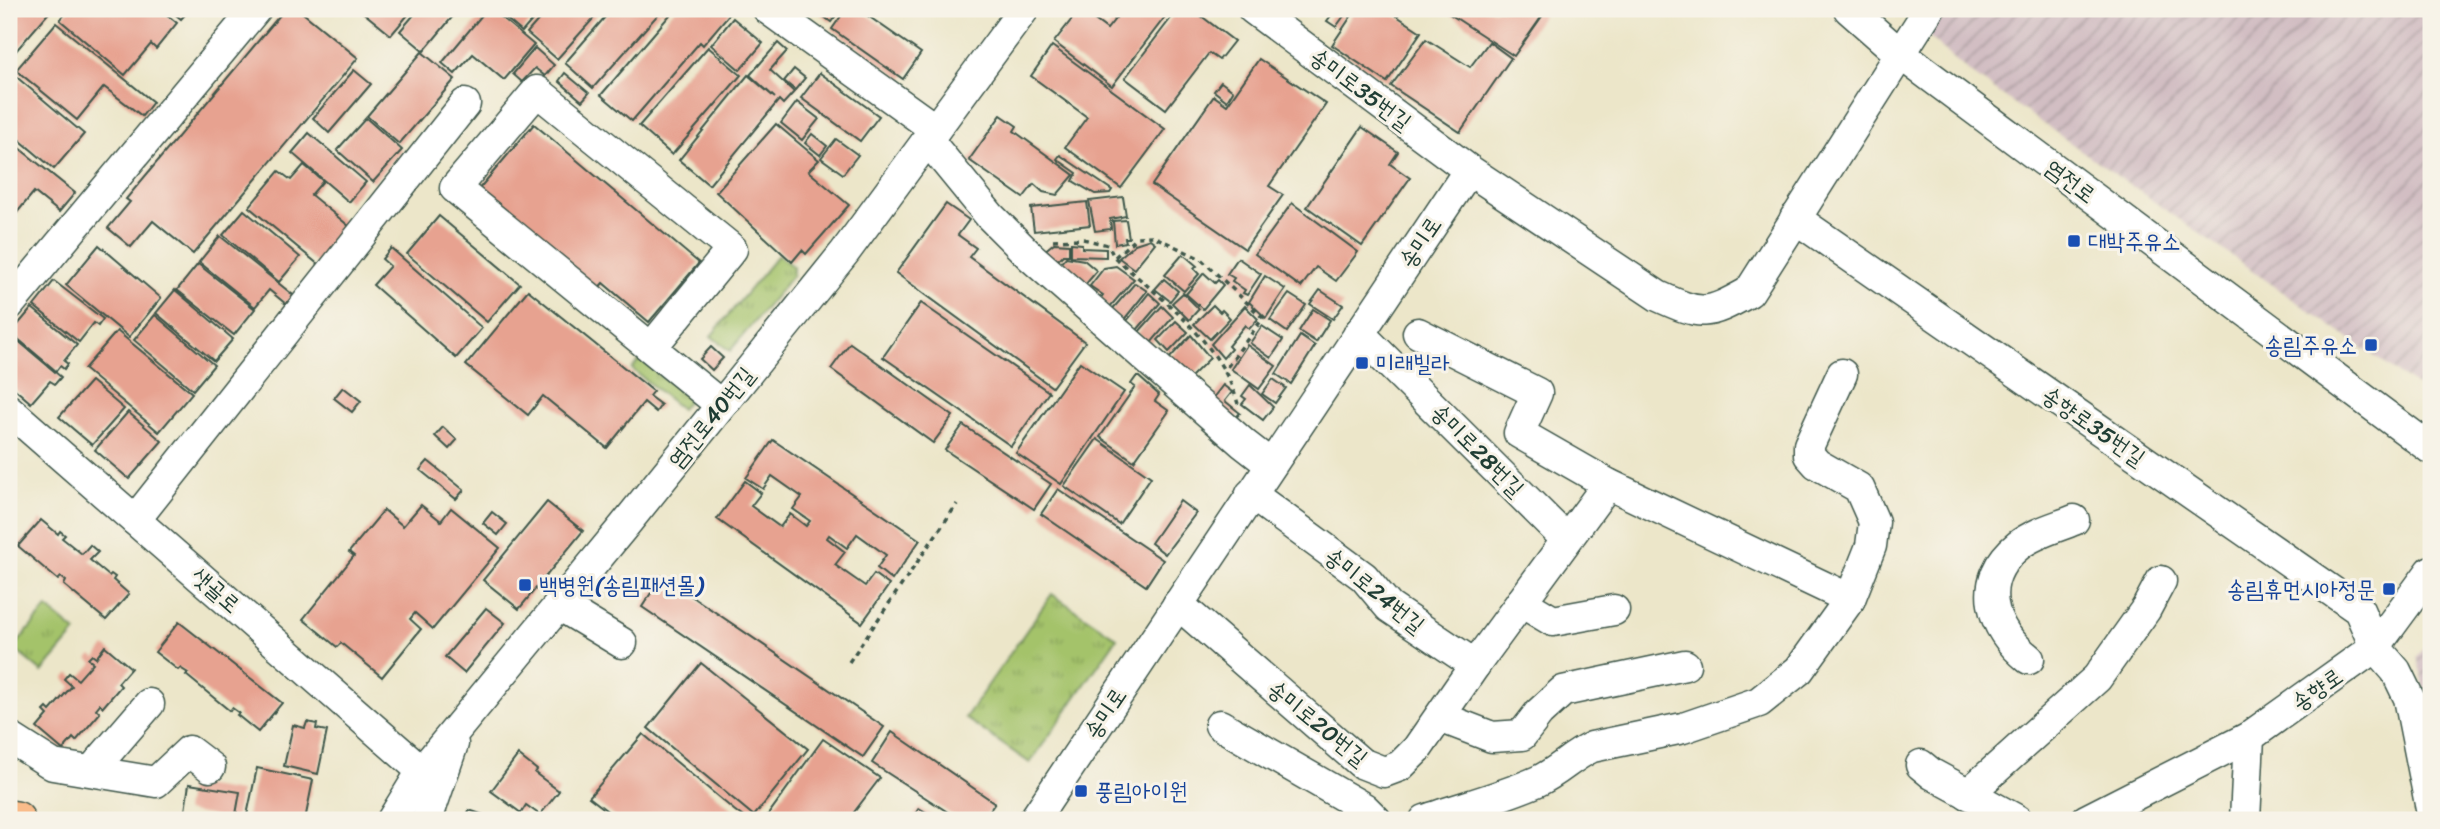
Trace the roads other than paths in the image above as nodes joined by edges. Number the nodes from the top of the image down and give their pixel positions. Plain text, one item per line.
1 (256, 9) edge
2 (768, 9) edge
3 (1024, 9) edge
4 (1254, 9) edge
5 (1849, 9) edge
6 (1930, 9) edge
7 (1899, 53) junction
8 (465, 104) dead end
9 (931, 134) junction
10 (1469, 170) junction
11 (1795, 218) junction
12 (9, 306) edge
13 (1359, 333) junction
14 (1418, 333) dead end
15 (651, 348) junction
16 (1842, 374) dead end
17 (722, 405) junction
18 (9, 410) edge
19 (2431, 449) edge
20 (1271, 465) junction
21 (1608, 484) junction
22 (1251, 494) junction
23 (135, 520) junction
24 (2074, 520) dead end
25 (1566, 539) junction
26 (2431, 571) edge
27 (2161, 581) dead end
28 (1850, 599) junction
29 (1521, 602) junction
30 (1178, 604) junction
31 (559, 605) junction
32 (1614, 610) dead end
33 (622, 643) dead end
34 (2375, 648) junction
35 (2029, 659) dead end
36 (1475, 665) junction
37 (1685, 665) dead end
38 (149, 704) dead end
39 (1440, 717) junction
40 (460, 725) junction
41 (1220, 725) dead end
42 (9, 737) edge
43 (2249, 737) junction
44 (1921, 765) dead end
45 (209, 767) dead end
46 (92, 770) junction
47 (422, 771) junction
48 (1968, 794) junction
49 (2431, 809) edge
50 (2098, 818) edge
51 (9, 819) edge
52 (16, 820) edge
53 (392, 820) edge
54 (428, 820) edge
55 (1034, 820) edge
56 (1376, 820) edge
57 (1425, 820) edge
58 (2017, 820) edge
59 (2245, 820) edge

1 - 12 street
2 - 9 street
3 - 9 street, 염전로40번길
4 - 10 street, 송미로35번길
5 - 7 street, 염전로
6 - 7 street
7 - 11 street
7 - 19 street, 염전로
8 - 23 street
9 - 17 street, 염전로40번길
9 - 20 street
10 - 11 street
10 - 13 street, 송미로
11 - 34 street, 송향로35번길
13 - 20 street, 송미로
13 - 25 street, 송미로28번길
14 - 21 street
15 - 15 street
15 - 17 street
16 - 28 street
17 - 31 street, 염전로40번길
18 - 23 street, 샛골로
20 - 22 street, 송미로
21 - 25 street
21 - 28 street
22 - 30 street, 송미로
22 - 36 street, 송미로24번길
23 - 47 street, 샛골로
24 - 35 street
25 - 29 street
26 - 34 street, 송향로
27 - 48 street
28 - 57 street
29 - 32 street
29 - 36 street
30 - 39 street, 송미로20번길
30 - 55 street, 송미로
31 - 33 street
31 - 40 street, 염전로40번길
34 - 43 street, 송향로
34 - 49 street, 송향로35번길
36 - 39 street, 송미로20번길
37 - 39 street
38 - 46 street
40 - 47 street, 염전로40번길
40 - 54 street
41 - 56 street
42 - 46 street
43 - 50 street, 송향로
43 - 59 street
44 - 48 street
45 - 46 street
47 - 53 street, 염전로40번길
48 - 58 street
51 - 52 main road

